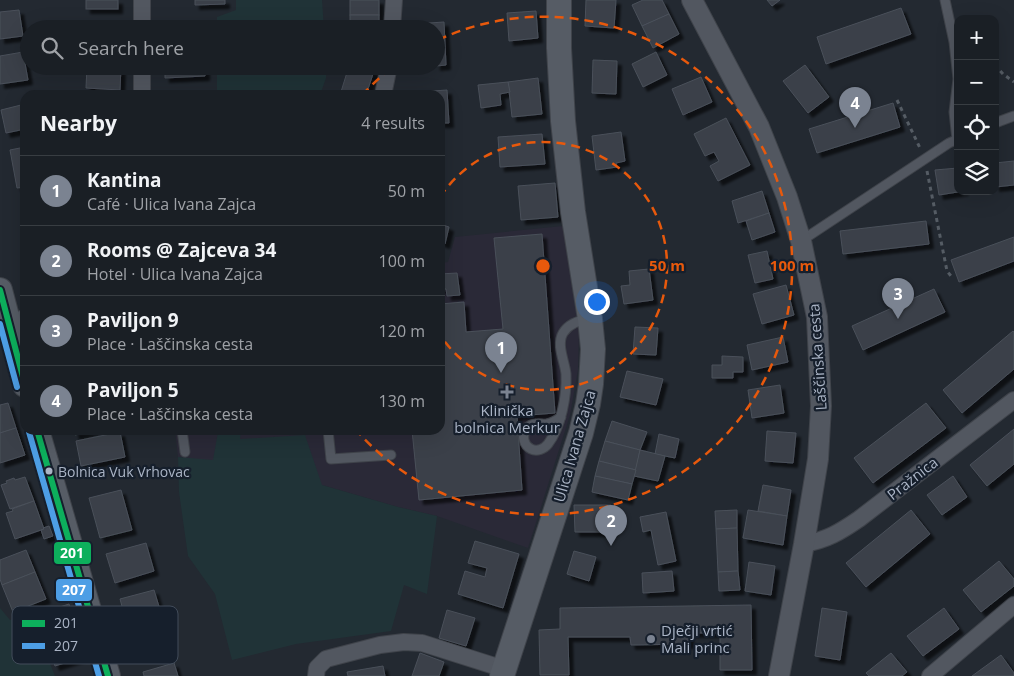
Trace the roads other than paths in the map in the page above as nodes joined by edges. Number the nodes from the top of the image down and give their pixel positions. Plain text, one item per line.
1 (142, 0) edge
2 (394, 0) edge
3 (559, 0) edge
4 (692, 0) edge
5 (945, 0) edge
6 (142, 20) edge
7 (393, 20) edge
8 (142, 75) edge
9 (387, 75) edge
10 (142, 90) edge
11 (384, 90) edge
12 (955, 105) edge
13 (1014, 116) edge
14 (999, 122) edge
15 (954, 141) edge
16 (802, 241) junction
17 (0, 290) edge
18 (590, 319) junction
19 (16, 321) edge
20 (20, 349) edge
21 (1014, 400) edge
22 (561, 417) junction
23 (39, 435) edge
24 (183, 435) edge
25 (329, 435) edge
26 (185, 452) dead end
27 (391, 455) dead end
28 (804, 544) junction
29 (1014, 605) edge
30 (88, 606) edge
31 (503, 673) edge
32 (316, 676) edge
33 (779, 676) edge
34 (930, 676) edge

1 - 6 street
2 - 7 street
3 - 18 main road, Ulica Ivana Zajca
4 - 16 street, Laščinska cesta
5 - 12 lane
8 - 10 street
9 - 11 street
13 - 14 lane
15 - 16 lane
16 - 28 street, Laščinska cesta
17 - 19 main road
18 - 22 lane
18 - 31 main road, Ulica Ivana Zajca
19 - 20 main road
21 - 28 street, Pražnica
22 - 22 lane
23 - 30 main road
24 - 26 lane
25 - 27 lane
28 - 33 street, Laščinska cesta
29 - 34 street
31 - 32 street

